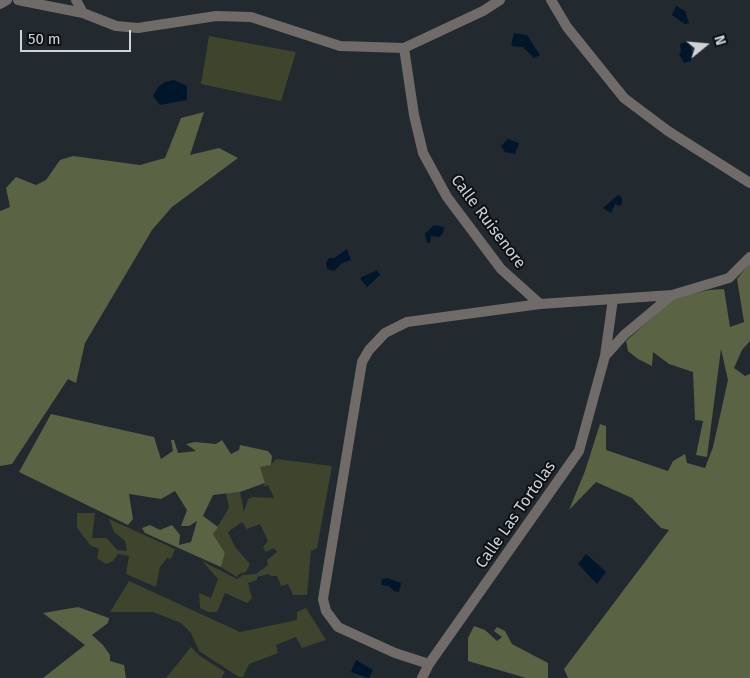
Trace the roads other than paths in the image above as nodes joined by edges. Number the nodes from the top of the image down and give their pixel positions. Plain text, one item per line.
1 (7, 0) edge
2 (18, 0) edge
3 (76, 0) edge
4 (500, 0) edge
5 (551, 0) edge
6 (0, 4) edge
7 (82, 14) junction
8 (404, 48) junction
9 (750, 183) edge
10 (750, 257) edge
11 (672, 295) junction
12 (613, 299) junction
13 (540, 304) junction
14 (605, 356) junction
15 (430, 664) junction
16 (422, 678) edge

1 - 6 street
2 - 7 street
3 - 7 street
4 - 8 street
5 - 9 street
7 - 8 street
8 - 13 street, Calle Ruisenore
10 - 11 street
11 - 12 street
11 - 14 street, Calle Las Tortolas
12 - 13 street
12 - 14 street, Calle Las Tortolas
13 - 15 street
14 - 15 street, Calle Las Tortolas
15 - 16 street, Calle Las Tortolas

